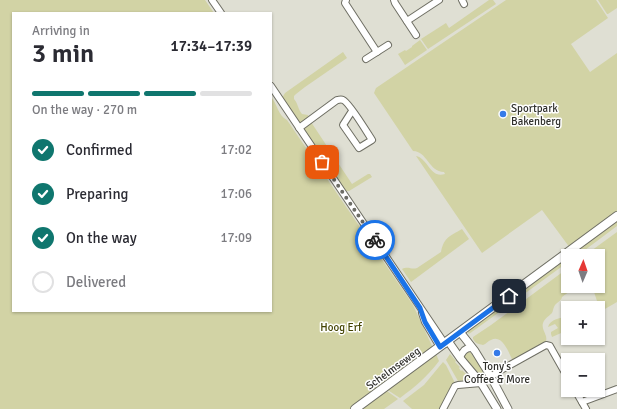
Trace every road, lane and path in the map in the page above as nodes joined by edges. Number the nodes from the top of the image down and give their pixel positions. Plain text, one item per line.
1 (212, 0) edge
2 (346, 0) edge
3 (394, 0) edge
4 (439, 0) edge
5 (220, 12) edge
6 (407, 22) junction
7 (416, 35) dead end
8 (388, 45) dead end
9 (377, 52) junction
10 (366, 59) dead end
11 (272, 88) edge
12 (352, 111) junction
13 (299, 128) junction
14 (617, 216) edge
15 (460, 332) junction
16 (444, 344) junction
17 (472, 348) junction
18 (460, 358) junction
19 (561, 366) edge
20 (491, 377) junction
21 (481, 383) junction
22 (617, 389) edge
23 (579, 397) edge
24 (582, 402) junction
25 (355, 409) edge
26 (442, 409) edge
27 (497, 409) edge
28 (508, 409) edge
29 (586, 409) edge

1 - 5 street
2 - 9 street
3 - 6 street
4 - 6 street
6 - 7 street
8 - 9 street
9 - 10 street
11 - 13 street
12 - 12 street
12 - 13 street
13 - 16 street
14 - 15 main road, Schelmseweg
15 - 16 main road, Schelmseweg
15 - 17 street
16 - 18 street
16 - 25 main road, Schelmseweg
17 - 18 street
17 - 20 street
18 - 21 street
19 - 20 street
20 - 21 street
20 - 28 street
21 - 26 street
21 - 27 street
22 - 24 street
23 - 24 street
24 - 29 street

